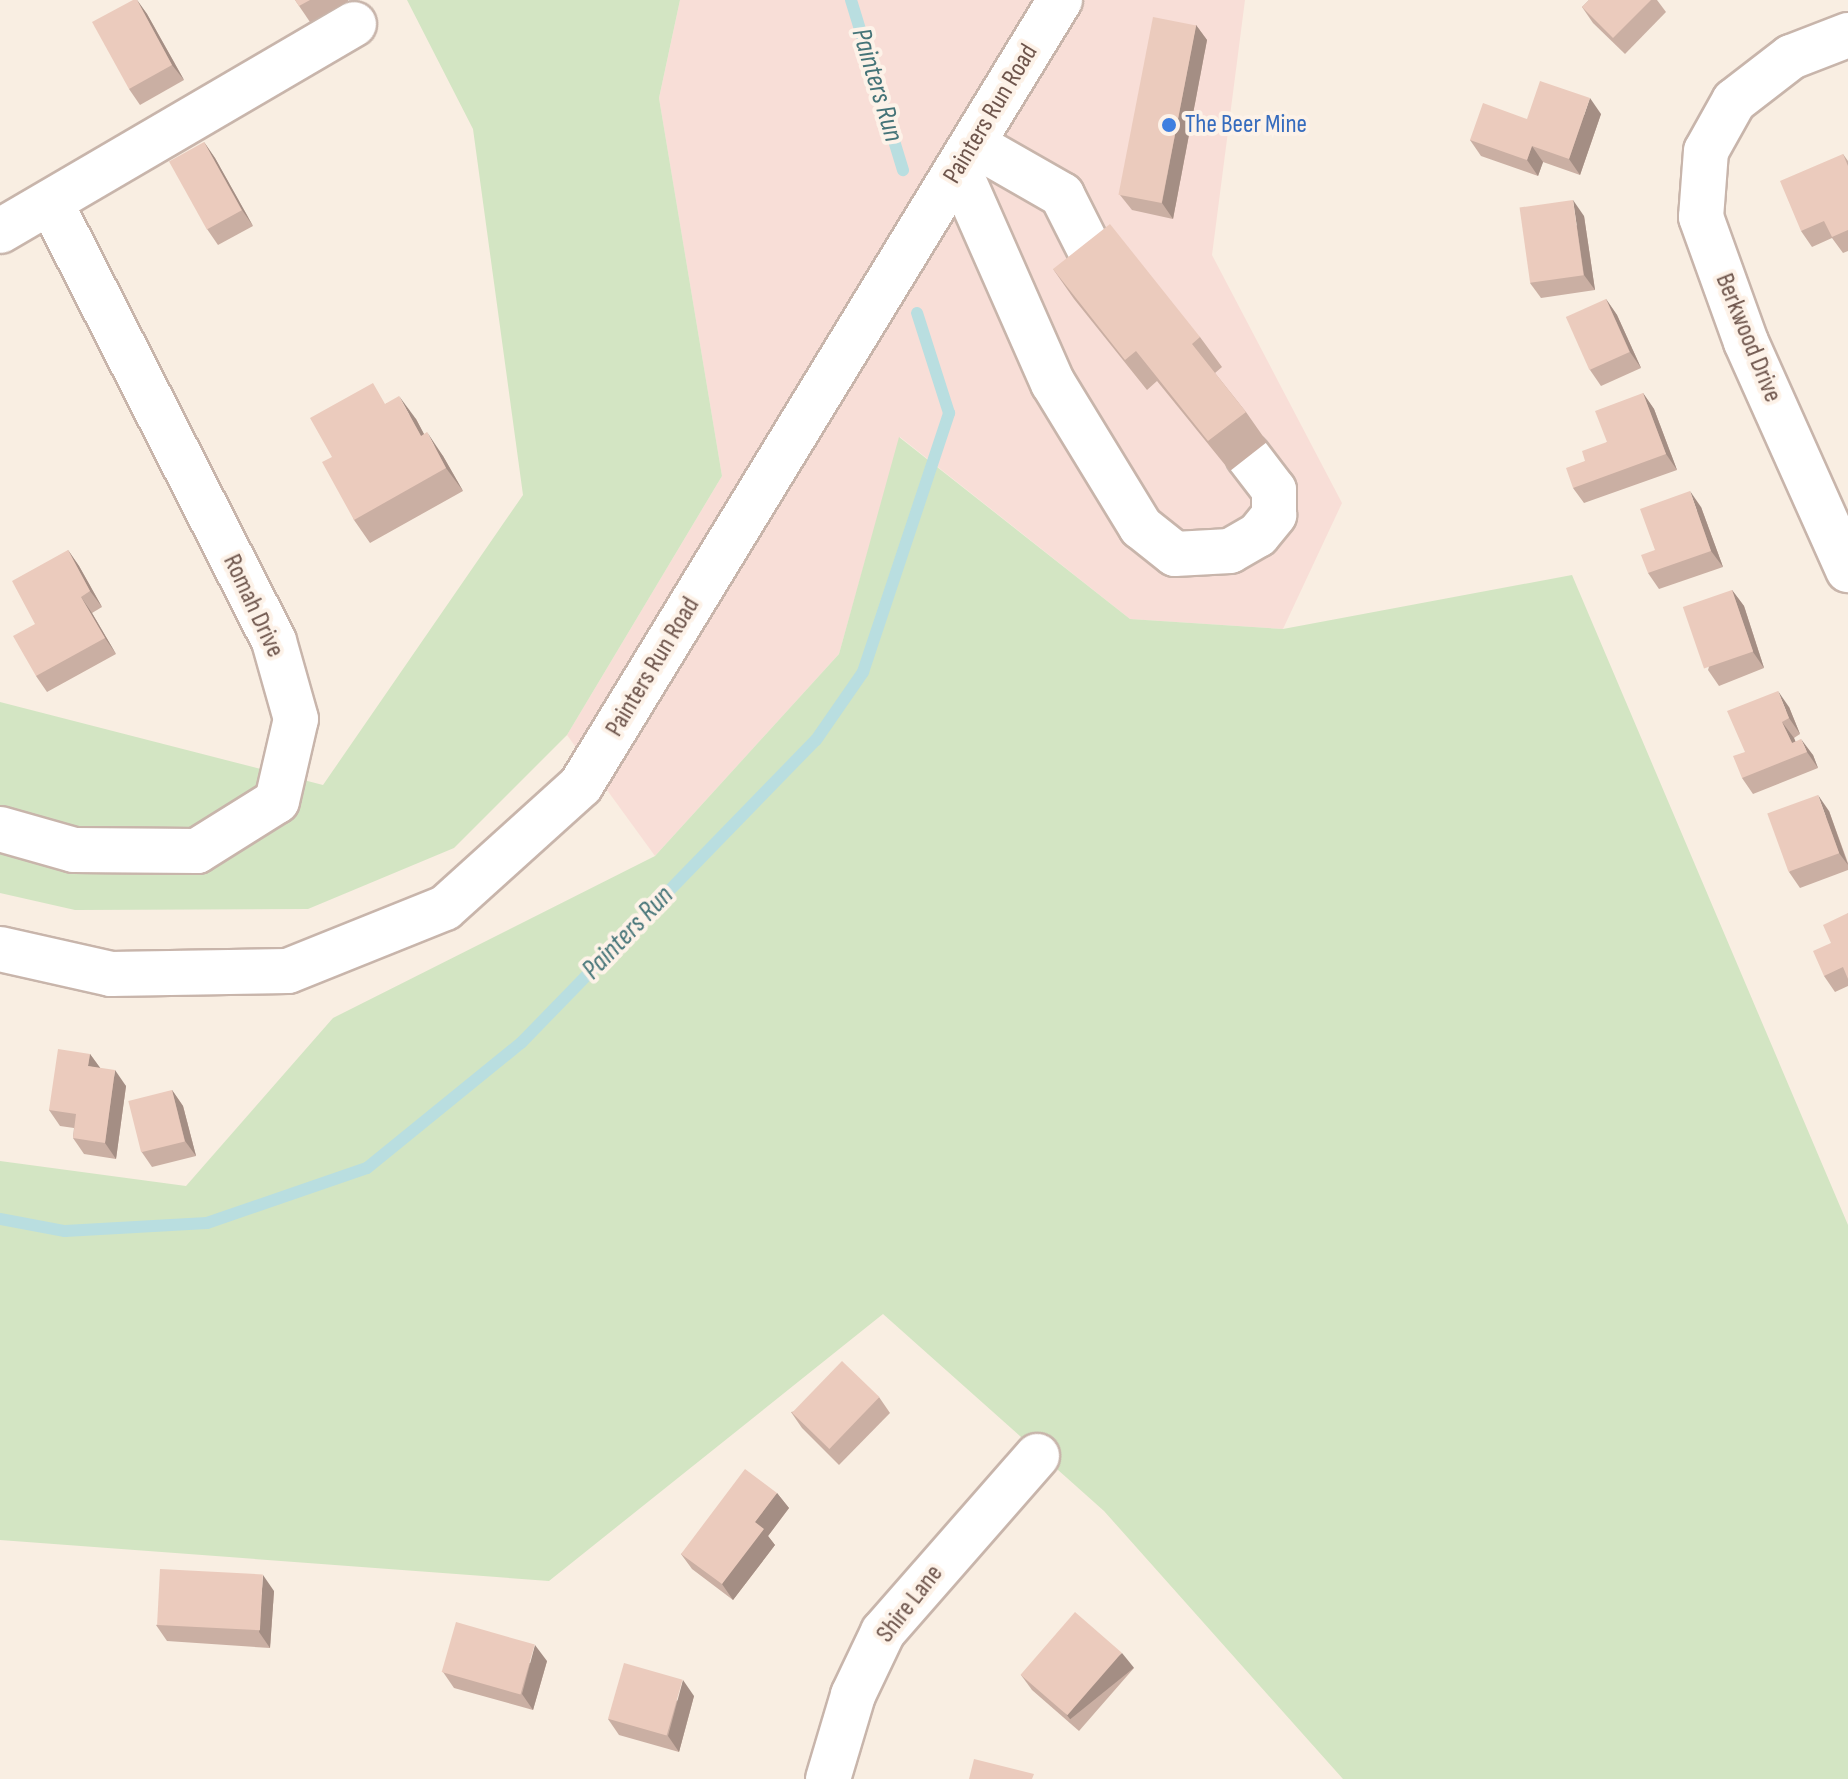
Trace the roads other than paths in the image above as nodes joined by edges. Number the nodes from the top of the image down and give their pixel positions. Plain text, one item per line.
1 (1060, 0) edge
2 (354, 24) dead end
3 (1848, 35) edge
4 (966, 156) junction
5 (51, 203) junction
6 (0, 231) edge
7 (1103, 276) edge
8 (1248, 456) dead end
9 (1848, 570) edge
10 (0, 829) edge
11 (0, 949) edge
12 (1037, 1456) dead end
13 (828, 1779) edge

1 - 4 street, Painters Run Road
2 - 5 street
3 - 9 street, Berkwood Drive
4 - 7 street
4 - 8 street
4 - 11 street, Painters Run Road
5 - 6 street
5 - 10 street, Romah Drive
12 - 13 street, Shire Lane

